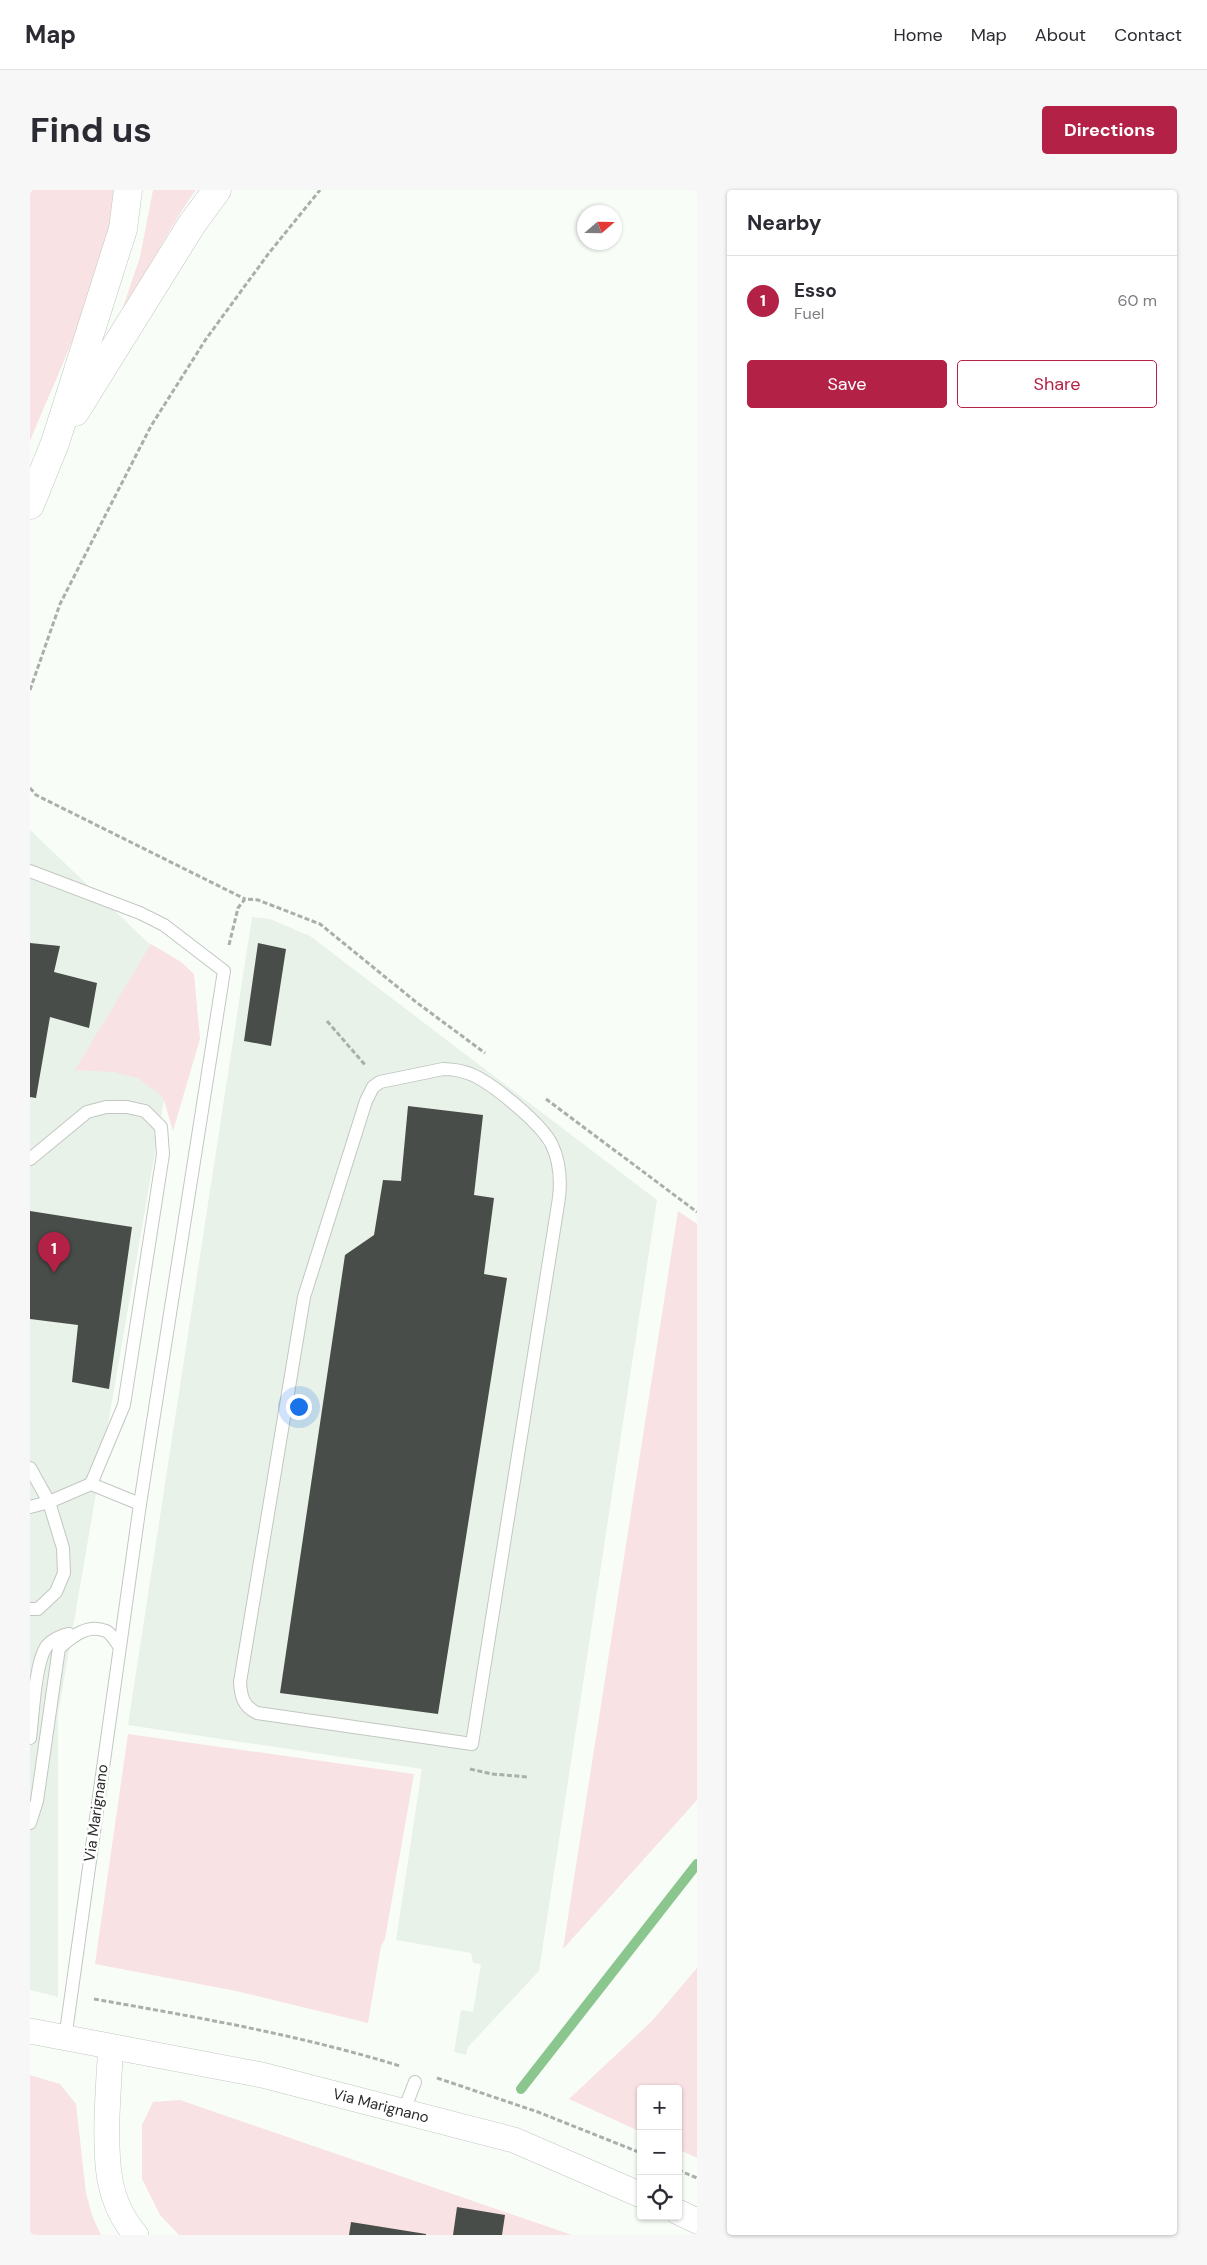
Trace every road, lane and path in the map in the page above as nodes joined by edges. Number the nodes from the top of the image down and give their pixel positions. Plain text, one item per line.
1 (128, 190) edge
2 (217, 190) edge
3 (320, 190) edge
4 (55, 443) junction
5 (30, 505) edge
6 (30, 690) edge
7 (30, 788) edge
8 (30, 871) edge
9 (245, 900) junction
10 (224, 970) junction
11 (327, 1021) dead end
12 (486, 1054) dead end
13 (380, 1082) junction
14 (541, 1095) dead end
15 (30, 1159) edge
16 (697, 1212) edge
17 (30, 1468) edge
18 (91, 1484) junction
19 (49, 1502) junction
20 (140, 1504) junction
21 (30, 1507) edge
22 (30, 1609) edge
23 (77, 1632) junction
24 (120, 1646) junction
25 (30, 1738) edge
26 (30, 1823) edge
27 (71, 1995) junction
28 (30, 2031) edge
29 (65, 2039) junction
30 (111, 2047) junction
31 (390, 2063) dead end
32 (445, 2080) dead end
33 (415, 2082) dead end
34 (403, 2113) junction
35 (637, 2152) edge
36 (682, 2172) edge
37 (697, 2178) edge
38 (637, 2193) edge
39 (682, 2214) edge
40 (697, 2221) edge
41 (136, 2235) edge

1 - 4 highway
2 - 4 highway
3 - 6 path
4 - 5 highway
7 - 9 path
8 - 10 lane
9 - 10 path
9 - 12 path
10 - 20 lane, Via Marignano
11 - 13 path
13 - 13 lane
14 - 16 path
15 - 18 lane
17 - 19 lane
18 - 19 lane
18 - 20 lane
19 - 21 lane
19 - 22 lane
20 - 24 lane, Via Marignano
23 - 24 lane
23 - 25 lane
23 - 26 lane
24 - 27 lane, Via Marignano
27 - 29 lane, Via Marignano
27 - 31 path
28 - 29 street, Via Marignano
29 - 30 street, Via Marignano
30 - 34 street, Via Marignano
30 - 41 street
32 - 35 path
33 - 34 lane
34 - 38 street, Via Marignano
36 - 37 path
39 - 40 street

